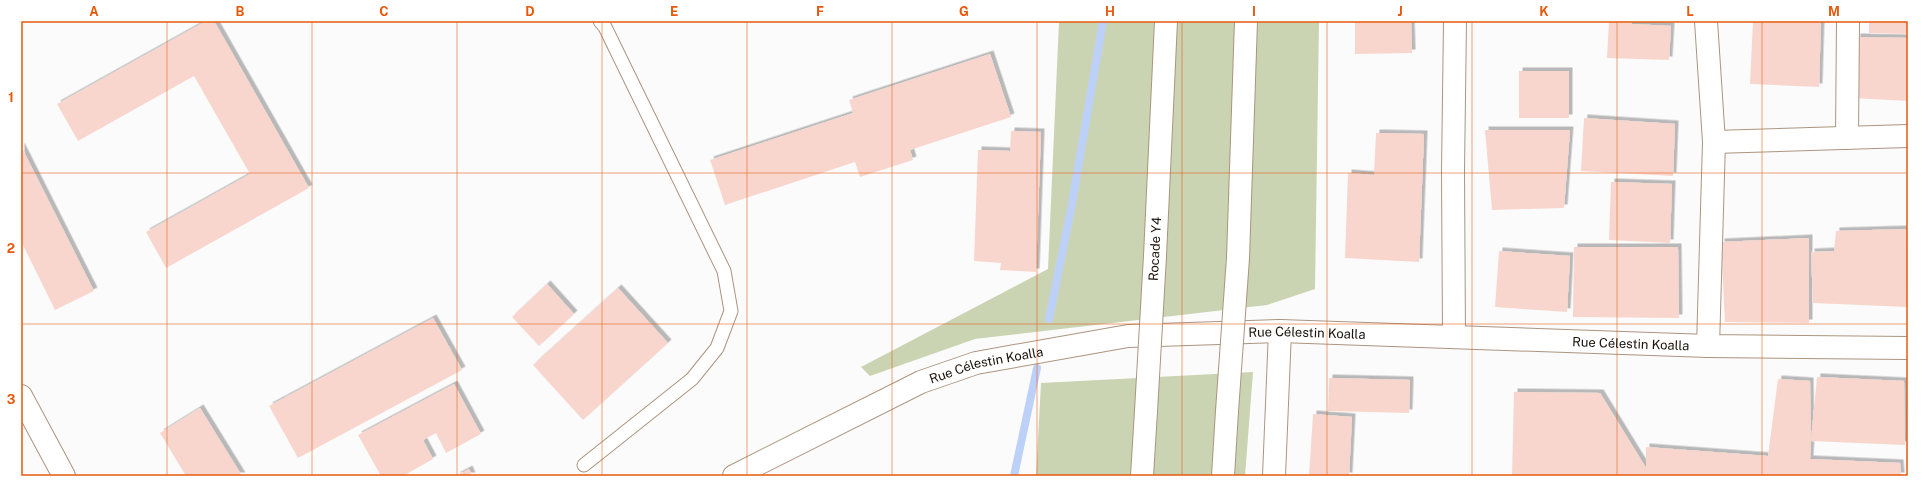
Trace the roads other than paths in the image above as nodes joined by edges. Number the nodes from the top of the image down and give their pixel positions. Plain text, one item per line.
1 (600, 21) edge
2 (1166, 21) edge
3 (1246, 21) edge
4 (1455, 21) edge
5 (1706, 21) edge
6 (1848, 21) edge
7 (1908, 136) edge
8 (1847, 138) junction
9 (1714, 142) junction
10 (1280, 331) junction
11 (1454, 336) junction
12 (1708, 346) junction
13 (1908, 348) edge
14 (21, 396) edge
15 (584, 465) dead end
16 (64, 476) edge
17 (734, 476) edge
18 (1142, 476) edge
19 (1223, 476) edge
20 (1274, 476) edge

1 - 15 lane
2 - 18 main road, Rocade Y4, bridge
3 - 19 main road, bridge
4 - 11 main road
5 - 9 main road
6 - 8 main road
7 - 8 main road
8 - 9 main road
9 - 12 main road
10 - 11 main road, Rue Célestin Koalla
10 - 17 main road, Rue Célestin Koalla
10 - 20 main road
11 - 12 main road, Rue Célestin Koalla
12 - 13 main road, Rue Célestin Koalla
14 - 16 main road

